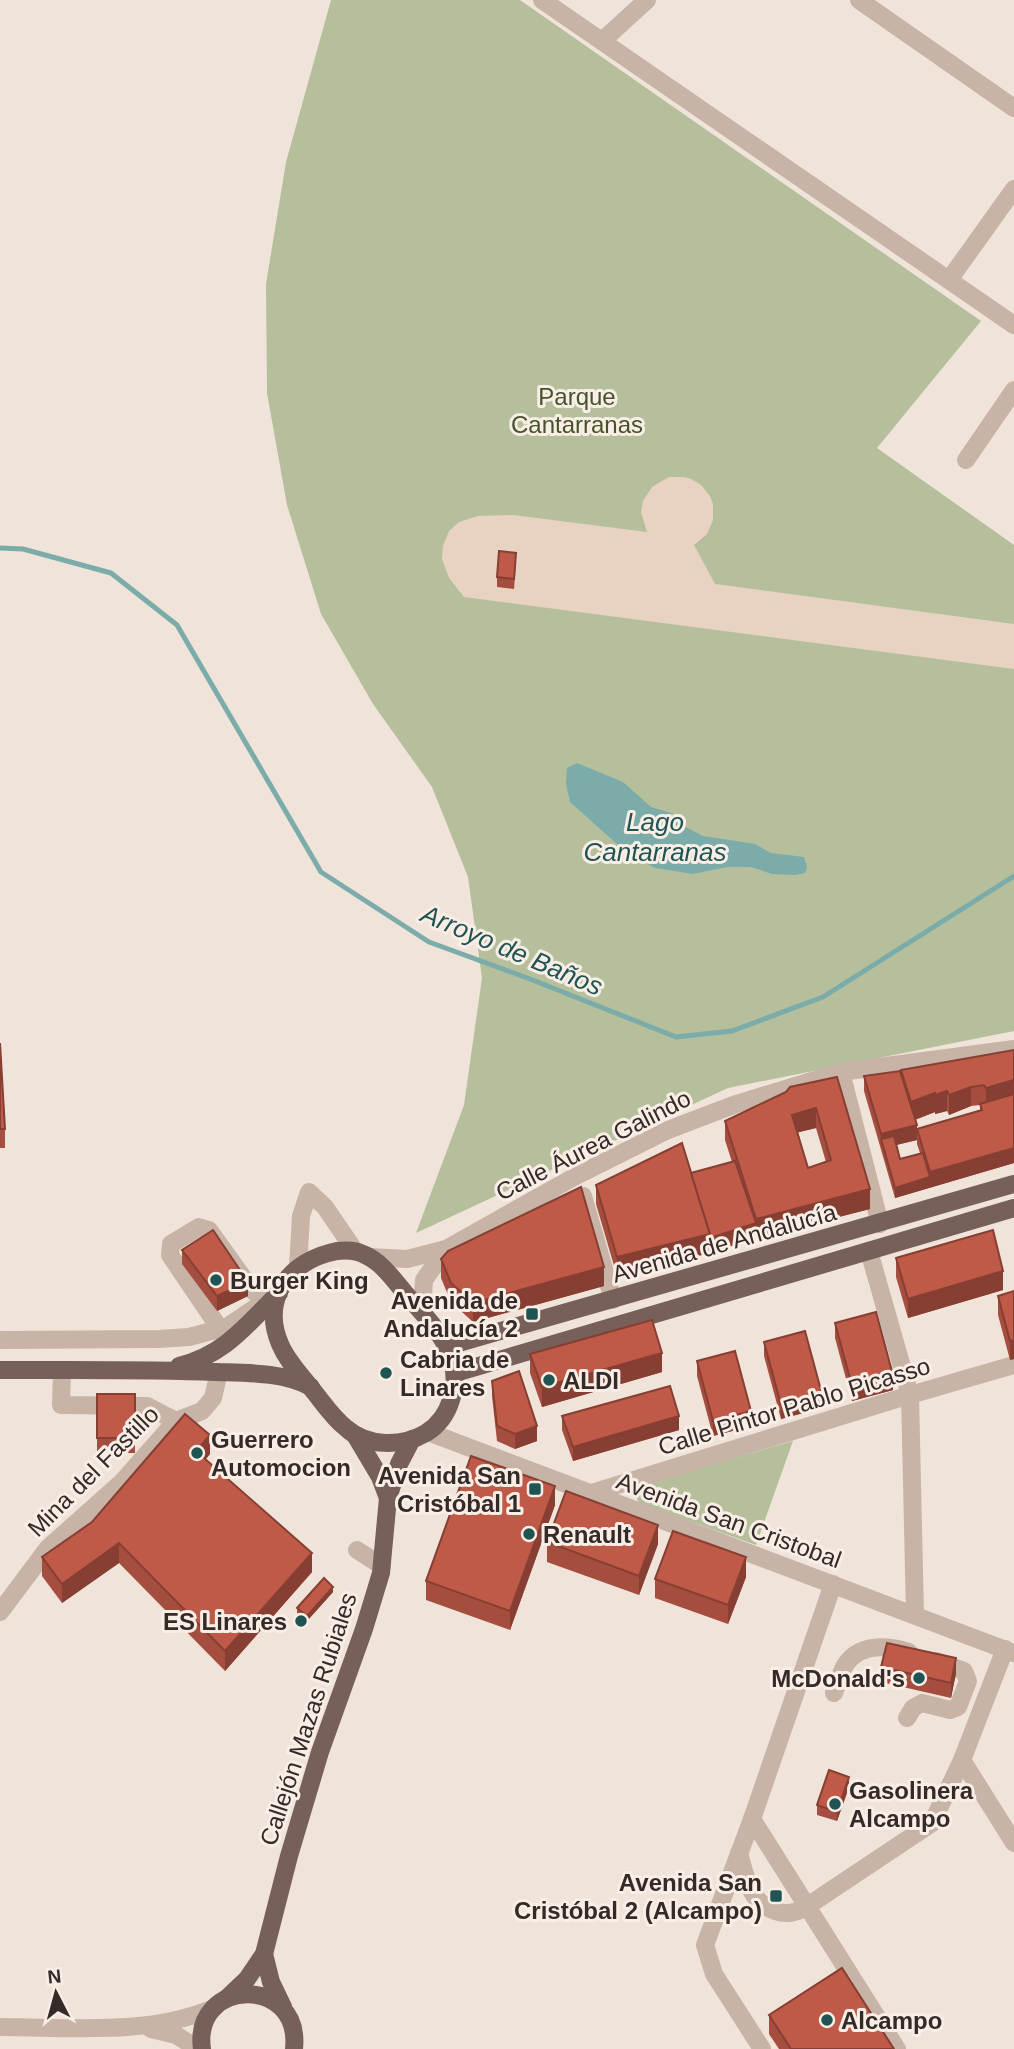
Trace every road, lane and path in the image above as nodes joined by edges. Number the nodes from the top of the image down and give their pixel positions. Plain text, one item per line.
1 (542, 0) edge
2 (647, 0) edge
3 (859, 0) edge
4 (602, 41) junction
5 (1014, 108) edge
6 (1014, 189) edge
7 (949, 280) junction
8 (1014, 325) edge
9 (1014, 390) edge
10 (1007, 410) edge
11 (965, 460) dead end
12 (1014, 1049) edge
13 (841, 1072) junction
14 (576, 1176) junction
15 (1014, 1184) edge
16 (1014, 1208) edge
17 (880, 1224) junction
18 (446, 1249) junction
19 (869, 1251) junction
20 (362, 1254) junction
21 (298, 1267) junction
22 (273, 1295) junction
23 (613, 1300) junction
24 (422, 1312) junction
25 (220, 1329) junction
26 (0, 1340) edge
27 (448, 1346) junction
28 (1014, 1366) edge
29 (163, 1369) junction
30 (0, 1370) edge
31 (62, 1370) junction
32 (219, 1372) junction
33 (455, 1373) junction
34 (310, 1387) junction
35 (909, 1395) junction
36 (176, 1421) junction
37 (355, 1435) junction
38 (420, 1436) junction
39 (588, 1494) junction
40 (388, 1498) junction
41 (357, 1550) dead end
42 (382, 1566) junction
43 (832, 1584) junction
44 (0, 1612) edge
45 (915, 1615) junction
46 (1010, 1651) edge
47 (834, 1693) dead end
48 (906, 1718) dead end
49 (962, 1760) junction
50 (752, 1819) junction
51 (1014, 1843) edge
52 (739, 1853) junction
53 (806, 1907) junction
54 (264, 1954) junction
55 (220, 2003) junction
56 (284, 2011) junction
57 (0, 2027) edge
58 (144, 2027) junction
59 (293, 2027) junction
60 (200, 2049) edge
61 (294, 2049) edge
62 (309, 2049) edge
63 (762, 2049) edge
64 (897, 2049) edge

1 - 4 street
2 - 4 street
3 - 5 street
4 - 7 street
6 - 7 street
7 - 8 street
9 - 10 street
10 - 11 street
12 - 13 street, Calle Áurea Galindo
13 - 14 street, Calle Áurea Galindo
13 - 17 street
14 - 18 street, Calle Áurea Galindo
14 - 23 street
15 - 17 main road, Avenida de Andalucía
16 - 19 main road, Avenida de Andalucía
17 - 23 main road, Avenida de Andalucía
18 - 20 street
18 - 24 street
19 - 33 main road, Avenida de Andalucía
19 - 35 street
20 - 21 main road
20 - 21 street
20 - 24 main road
21 - 22 main road
22 - 25 street
22 - 25 street
22 - 29 main road
22 - 34 main road
23 - 27 main road, Avenida de Andalucía
24 - 27 main road
25 - 26 street
27 - 33 main road
28 - 35 street, Calle Pintor Pablo Picasso
29 - 31 main road
29 - 32 main road
30 - 31 main road
31 - 36 street
32 - 34 main road
32 - 36 street, Mina del Fastillo
33 - 38 main road
34 - 37 main road
35 - 39 street, Calle Pintor Pablo Picasso
35 - 45 street
36 - 44 street, Mina del Fastillo
37 - 38 main road
37 - 40 main road
38 - 39 street, Avenida San Cristobal
38 - 40 main road, Callejón Mazas Rubiales
39 - 43 street, Avenida San Cristobal
40 - 42 main road, Callejón Mazas Rubiales
41 - 42 street
42 - 54 main road, Callejón Mazas Rubiales
43 - 45 street, Avenida San Cristobal
43 - 50 street
45 - 46 street, Avenida San Cristobal
46 - 49 street
47 - 48 street
49 - 51 street
49 - 53 street
50 - 52 street
50 - 53 street
52 - 53 street
52 - 63 street
53 - 64 street
54 - 55 main road
54 - 56 main road
55 - 56 main road
55 - 58 street
55 - 60 main road
56 - 59 main road
57 - 58 street
58 - 60 street
59 - 61 main road
59 - 62 main road

